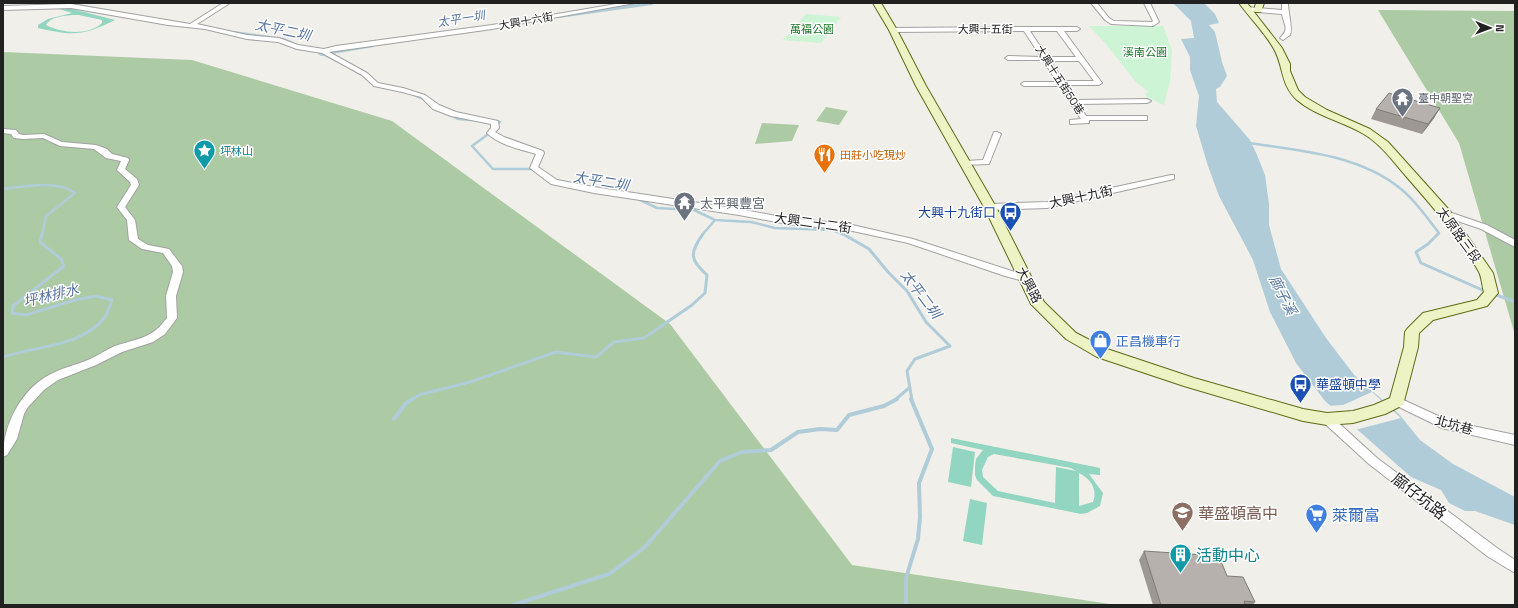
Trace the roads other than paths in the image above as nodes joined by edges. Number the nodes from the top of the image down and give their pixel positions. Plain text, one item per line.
1 (227, 3) edge
2 (632, 3) edge
3 (877, 3) edge
4 (1094, 3) edge
5 (1147, 3) edge
6 (1239, 3) edge
7 (1285, 3) edge
8 (1252, 6) edge
9 (3, 8) edge
10 (1285, 12) junction
11 (190, 26) junction
12 (1026, 29) junction
13 (1059, 29) junction
14 (1077, 29) dead end
15 (893, 30) junction
16 (1283, 38) junction
17 (324, 51) junction
18 (1008, 58) dead end
19 (1046, 58) junction
20 (1081, 59) junction
21 (1289, 79) junction
22 (1024, 84) dead end
23 (1062, 84) junction
24 (1147, 101) dead end
25 (1073, 102) junction
26 (1084, 118) junction
27 (1144, 118) dead end
28 (1073, 122) dead end
29 (3, 131) edge
30 (997, 134) dead end
31 (965, 163) junction
32 (1171, 177) dead end
33 (990, 207) junction
34 (1446, 214) junction
35 (1515, 244) edge
36 (1024, 278) junction
37 (1394, 402) junction
38 (1331, 419) junction
39 (1515, 440) edge
40 (3, 452) edge
41 (1515, 567) edge

1 - 11 street
2 - 17 street, 大興十六街
3 - 15 main road, 大興路
4 - 5 street
6 - 8 main road, 太原路三段
7 - 8 street
7 - 10 street
8 - 10 street
8 - 16 main road, 太原路三段
8 - 21 main road, 太原路三段
9 - 11 street
10 - 16 street
11 - 17 street
12 - 13 street, 大興十五街
12 - 15 street, 大興十五街
12 - 19 street, 大興十五街50巷
13 - 14 street, 大興十五街
13 - 20 street
15 - 31 main road, 大興路
16 - 21 main road, 太原路三段
17 - 36 street, 大興二十二街
18 - 19 street
19 - 20 street
19 - 23 street, 大興十五街50巷
20 - 23 street
21 - 34 main road, 太原路三段
22 - 23 street
23 - 25 street, 大興十五街50巷
24 - 25 street
25 - 26 street, 大興十五街50巷
26 - 27 street
26 - 28 street, 大興十五街50巷
29 - 40 street
30 - 31 street
31 - 33 main road, 大興路
32 - 33 street, 大興十九街
33 - 36 main road, 大興路
34 - 35 street
34 - 37 main road, 太原路三段
36 - 38 main road, 大興路
37 - 38 main road, 大興路
37 - 39 street, 北坑巷
38 - 41 street, 廍仔坑路

